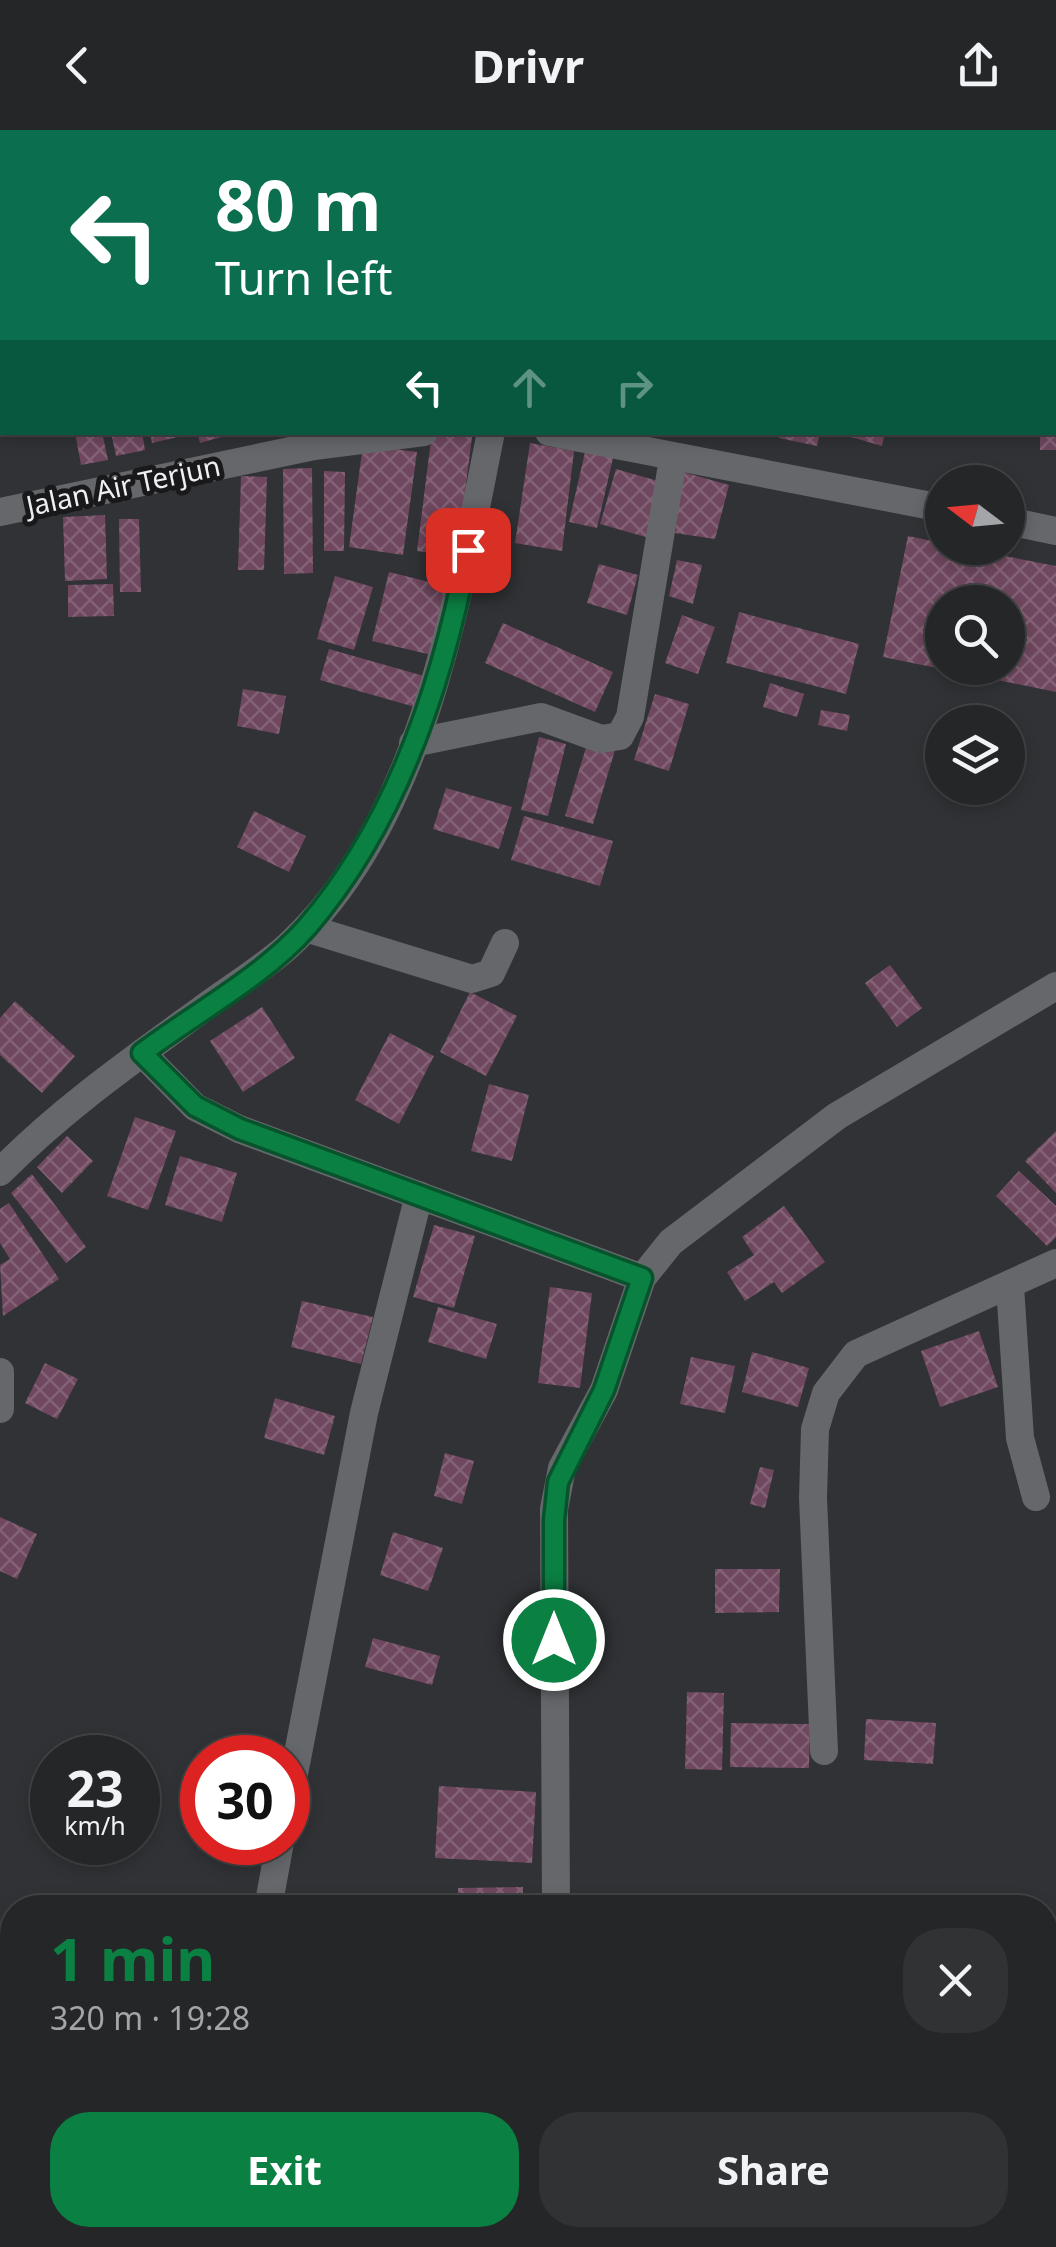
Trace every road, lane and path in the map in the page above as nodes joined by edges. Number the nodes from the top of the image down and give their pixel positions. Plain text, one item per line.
1 (400, 435) edge
2 (490, 435) edge
3 (563, 435) edge
4 (673, 458) junction
5 (925, 505) edge
6 (0, 512) edge
7 (1025, 525) edge
8 (1056, 531) edge
9 (413, 744) junction
10 (306, 928) junction
11 (505, 943) dead end
12 (1056, 986) edge
13 (142, 1053) junction
14 (0, 1172) edge
15 (419, 1195) junction
16 (1056, 1263) edge
17 (642, 1278) junction
18 (1010, 1286) junction
19 (0, 1372) edge
20 (0, 1409) edge
21 (1036, 1498) dead end
22 (302, 1735) edge
23 (824, 1751) dead end
24 (276, 1865) edge
25 (270, 1895) edge
26 (556, 1895) edge

1 - 6 street, Jalan Air Terjun
2 - 9 street
3 - 4 street
4 - 5 street
4 - 9 street
7 - 8 street
9 - 10 street
10 - 11 street
10 - 13 street
12 - 17 street
13 - 14 street
13 - 15 street
15 - 17 street
15 - 22 street
16 - 18 street
17 - 26 street
18 - 21 street
18 - 23 street
19 - 20 street
24 - 25 street

